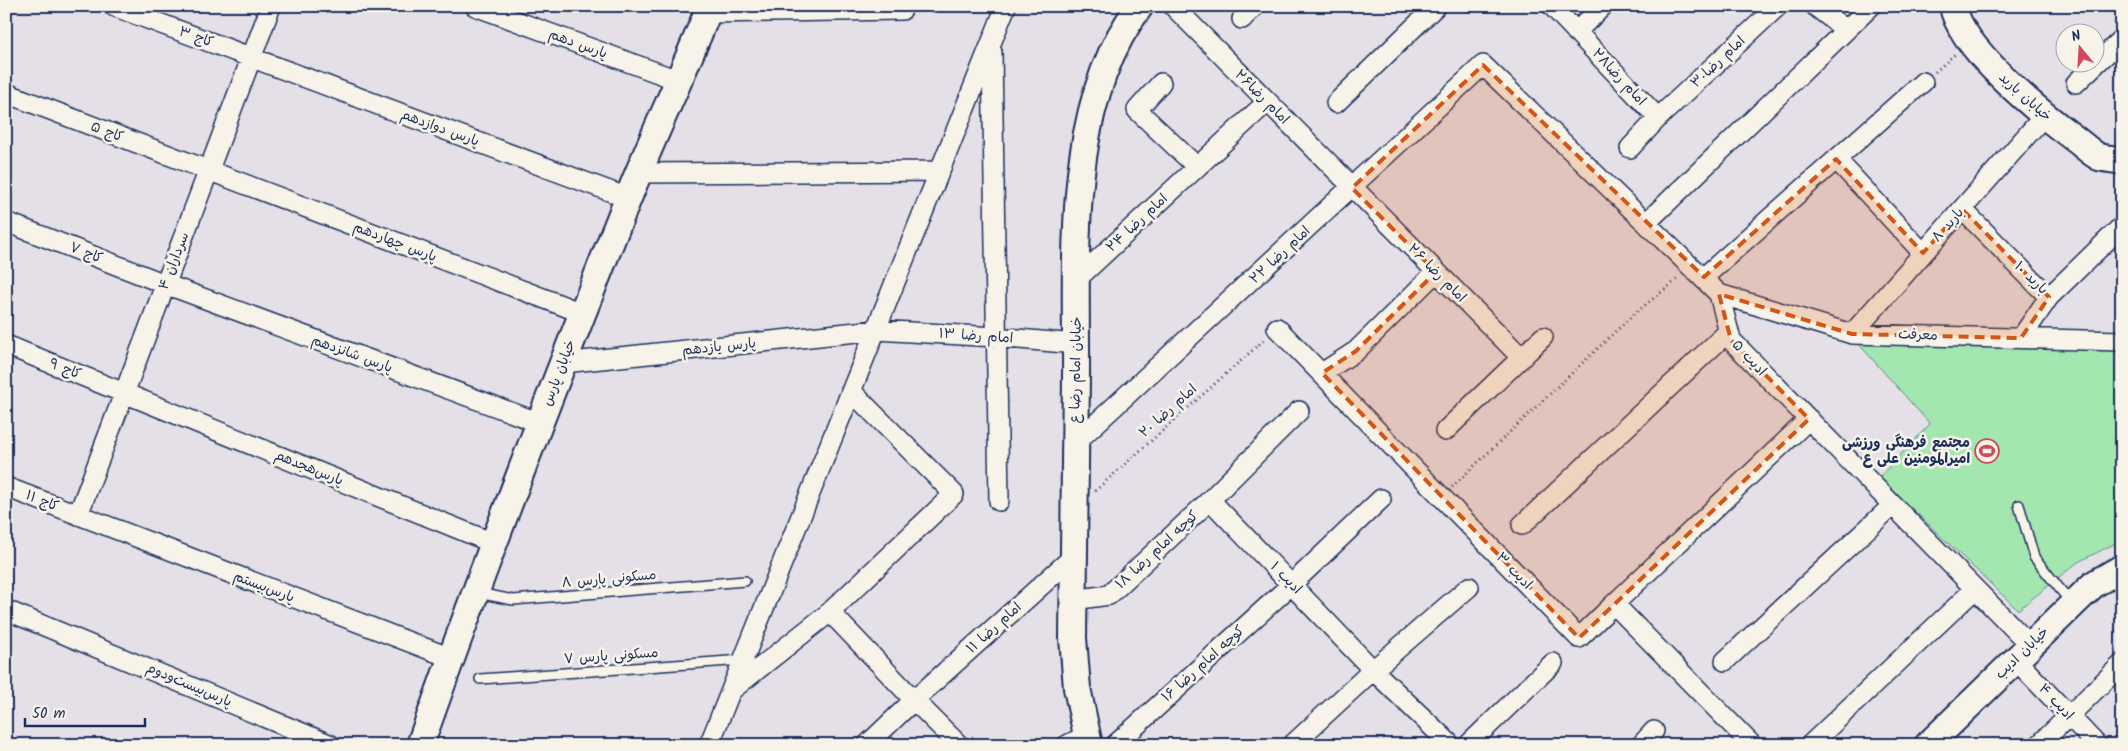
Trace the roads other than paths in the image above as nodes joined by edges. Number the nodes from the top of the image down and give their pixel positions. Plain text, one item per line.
1 (113, 6) edge
2 (271, 6) edge
3 (476, 6) edge
4 (1140, 6) edge
5 (1173, 6) edge
6 (1436, 6) edge
7 (1552, 6) edge
8 (1603, 6) edge
9 (1778, 6) edge
10 (1815, 6) edge
11 (1870, 6) edge
12 (1953, 6) edge
13 (1005, 8) edge
14 (709, 10) edge
15 (902, 10) road end
16 (1846, 30) junction
17 (1576, 32) junction
18 (2122, 39) edge
19 (991, 43) junction
20 (251, 58) junction
21 (1483, 65) joint
22 (680, 81) junction
23 (1923, 82) road end
24 (1161, 83) dead end
25 (2076, 83) dead end
26 (6, 93) edge
27 (1267, 102) junction
28 (1336, 103) dead end
29 (2044, 116) junction
30 (1658, 118) junction
31 (1630, 148) dead end
32 (1836, 159) junction
33 (2122, 160) edge
34 (1198, 167) junction
35 (208, 171) junction
36 (940, 171) junction
37 (640, 173) junction
38 (1352, 188) junction
39 (628, 198) junction
40 (1962, 209) junction
41 (6, 222) edge
42 (1646, 223) junction
43 (2122, 226) edge
44 (1923, 253) junction
45 (1436, 272) junction
46 (1704, 277) junction
47 (1077, 279) junction
48 (165, 284) junction
49 (1720, 294) junction
50 (2049, 297) junction
51 (582, 313) junction
52 (1277, 328) road end
53 (876, 330) junction
54 (1729, 331) junction
55 (1852, 334) junction
56 (996, 336) junction
57 (1543, 337) dead end
58 (2021, 338) junction
59 (2122, 341) edge
60 (1076, 344) junction
61 (6, 345) edge
62 (1522, 358) junction
63 (563, 364) junction
64 (1322, 373) junction
65 (851, 391) junction
66 (124, 392) junction
67 (1299, 411) dead end
68 (1809, 419) junction
69 (540, 423) junction
70 (1445, 431) dead end
71 (1075, 443) junction
72 (6, 487) edge
73 (1381, 499) dead end
74 (1210, 500) junction
75 (999, 501) dead end
76 (1893, 505) junction
77 (2019, 505) dead end
78 (78, 515) junction
79 (1522, 525) dead end
80 (493, 543) junction
81 (1074, 556) junction
82 (2122, 568) edge
83 (745, 582) dead end
84 (1292, 584) junction
85 (1469, 587) dead end
86 (1975, 589) junction
87 (475, 593) junction
88 (1073, 600) junction
89 (1614, 604) junction
90 (2072, 605) junction
91 (6, 610) edge
92 (830, 612) junction
93 (2023, 652) junction
94 (451, 658) junction
95 (743, 660) junction
96 (1725, 661) dead end
97 (1554, 663) dead end
98 (2122, 664) edge
99 (1373, 670) junction
100 (480, 679) dead end
101 (731, 691) junction
102 (914, 700) junction
103 (2070, 716) junction
104 (1654, 731) dead end
105 (1080, 742) edge
106 (332, 745) edge
107 (420, 745) edge
108 (709, 745) edge
109 (867, 745) edge
110 (959, 745) edge
111 (1115, 745) edge
112 (1292, 745) edge
113 (1451, 745) edge
114 (1468, 745) edge
115 (1641, 745) edge
116 (1752, 745) edge
117 (1810, 745) edge
118 (1928, 745) edge
119 (2039, 745) edge
120 (2097, 745) edge

1 - 20 street, کاج ۳
2 - 20 street, سرداران ۴
3 - 22 street, پارس‌‌ دهم
4 - 47 main road, خیابان امام رضا ع
5 - 27 street, امام رضا۲۶
6 - 28 street
7 - 17 street, امام رضا۲۸
8 - 17 street
9 - 30 street, امام رضا۳۰
10 - 16 street
11 - 16 street
12 - 29 main road, خیابان باربد
13 - 19 street
14 - 15 street
14 - 22 main road, خیابان پارس
16 - 42 street
17 - 30 street, امام رضا۲۸
18 - 25 street
19 - 36 street
19 - 56 street
20 - 35 street, سرداران ۴
20 - 39 street, پارس‌‌ دوازدهم
21 - 38 street, امام رضا ۲۲
21 - 42 street, ادیب ۵
22 - 37 main road, خیابان پارس
23 - 32 street
24 - 34 street
26 - 35 street, کاج ۵
27 - 34 street, امام رضا ۲۴
27 - 38 street, امام رضا۲۶
29 - 33 main road, خیابان باربد
29 - 40 street, باربد ۸
30 - 31 street, امام رضا۲۸
32 - 44 street
32 - 46 street
34 - 47 street, امام رضا ۲۴
35 - 48 street, سرداران ۴
35 - 51 street, پارس‌‌ چهاردهم
36 - 37 street
36 - 53 street
37 - 39 main road, خیابان پارس
38 - 45 street, امام رضا ۲۶
38 - 71 street, امام رضا ۲۲
39 - 51 main road, خیابان پارس
40 - 44 street, باربد ۸
40 - 50 street, باربد ۱۰
41 - 48 street, کاج ۷
42 - 46 street, ادیب ۵
43 - 50 street, باربد ۱۰
44 - 55 street, باربد ۸
45 - 62 street, امام رضا ۲۶
45 - 64 street
46 - 49 street, ادیب ۵
47 - 60 main road, خیابان امام رضا ع
48 - 66 street, سرداران ۴
48 - 69 street, پارس‌‌ شانزدهم
49 - 54 street, ادیب ۵
49 - 55 street, معرفت
50 - 58 street
51 - 63 main road, خیابان پارس
52 - 64 street, ادیب ۳
53 - 56 street, امام رضا ۱۳
53 - 63 street, پارس‌‌ یازدهم
53 - 65 street
54 - 68 street, ادیب ۵
54 - 79 street
55 - 58 street, معرفت
56 - 60 street, امام رضا ۱۳
56 - 75 street
57 - 62 street
58 - 59 street, معرفت
60 - 71 main road, خیابان امام رضا ع
61 - 66 street, کاج ۹
62 - 70 street
63 - 69 main road, خیابان پارس
64 - 89 street, ادیب ۳
65 - 92 street
65 - 95 street
66 - 78 street, سرداران ۴
66 - 80 street, پارس‌‌هجدهم
67 - 74 street
68 - 76 street, ادیب ۵
68 - 89 street
69 - 80 main road, خیابان پارس
71 - 81 main road, خیابان امام رضا ع
72 - 78 street, کاج ۱۱
73 - 84 street, کوچه امام رضا ۱۶
74 - 84 street, ادیب ۱
74 - 88 street, کوچه امام رضا ۱۸
76 - 86 street, ادیب ۵
76 - 96 street
77 - 90 lane
78 - 94 street, پارس‌بیستم
80 - 87 main road, خیابان پارس
81 - 88 main road, خیابان امام رضا ع
81 - 102 street, امام رضا ۱۱
82 - 90 main road, خیابان ادیب
83 - 87 lane, مسکونی پارس ۸
84 - 99 street, ادیب ۱
84 - 111 street, کوچه امام رضا ۱۶
85 - 99 street
86 - 93 street, ادیب ۵
86 - 117 street
87 - 94 main road, خیابان پارس
88 - 105 main road, خیابان امام رضا ع
89 - 116 street
90 - 93 main road, خیابان ادیب
91 - 106 street, پارس‌بیست‌و‌دوم
92 - 101 street
92 - 102 street
93 - 103 street, ادیب ۴
93 - 118 main road, خیابان ادیب
94 - 107 main road, خیابان پارس
95 - 100 lane, مسکونی ‌پارس ۷
95 - 101 street
97 - 114 street
98 - 103 street
99 - 112 street
99 - 113 street, ادیب ۱
101 - 108 street
102 - 109 street, امام رضا ۱۱
102 - 110 street
103 - 119 street
103 - 120 street, ادیب ۴
104 - 115 street

